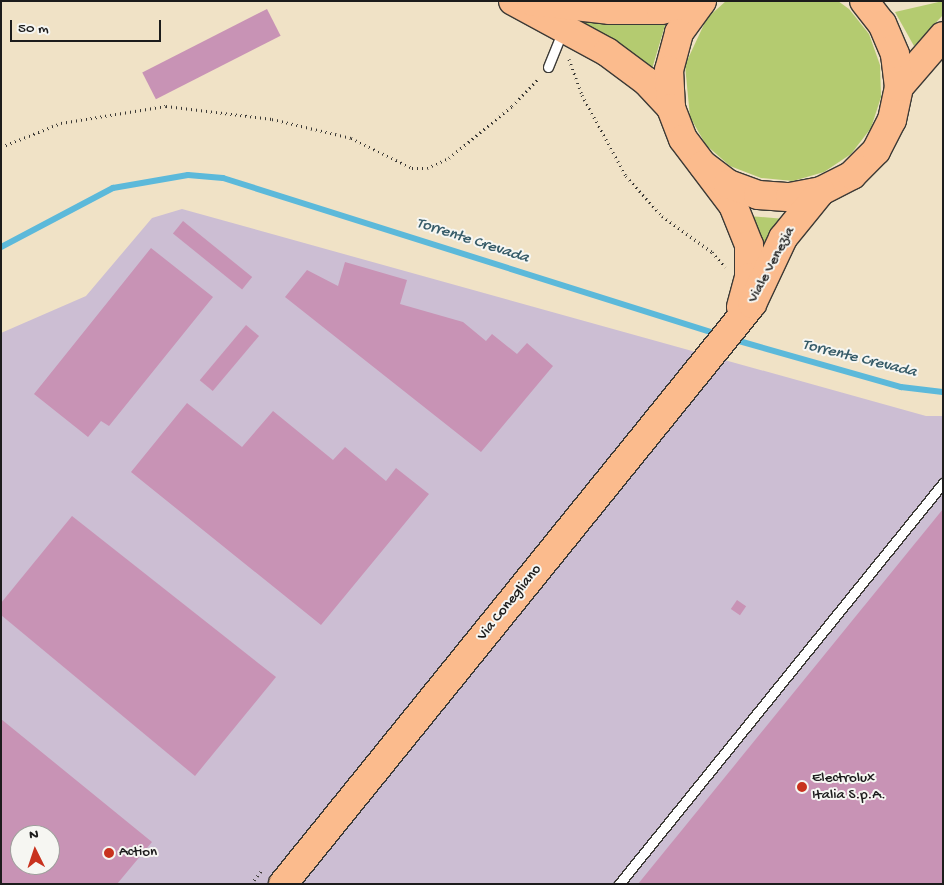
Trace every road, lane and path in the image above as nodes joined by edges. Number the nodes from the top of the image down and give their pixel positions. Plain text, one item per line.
1 (513, 1) edge
2 (531, 1) edge
3 (864, 1) edge
4 (888, 1) edge
5 (894, 1) edge
6 (702, 2) edge
7 (943, 36) edge
8 (559, 40) dead end
9 (570, 51) dead end
10 (548, 67) joint
11 (899, 87) junction
12 (671, 108) junction
13 (1, 147) edge
14 (703, 165) junction
15 (821, 191) junction
16 (728, 274) dead end
17 (737, 323) junction
18 (943, 483) edge
19 (282, 884) edge
20 (619, 884) edge

1 - 12 main road
2 - 6 main road
3 - 11 main road, Viale Venezia
4 - 5 main road
6 - 12 main road, Viale Venezia
7 - 11 main road, Viale Venezia
8 - 10 lane
9 - 16 path
10 - 13 path
11 - 15 main road, Viale Venezia
12 - 14 main road, Viale Venezia
14 - 15 main road, Viale Venezia
14 - 17 main road, Viale Venezia
15 - 17 main road, Viale Venezia
17 - 19 main road, Via Conegliano
18 - 20 lane

